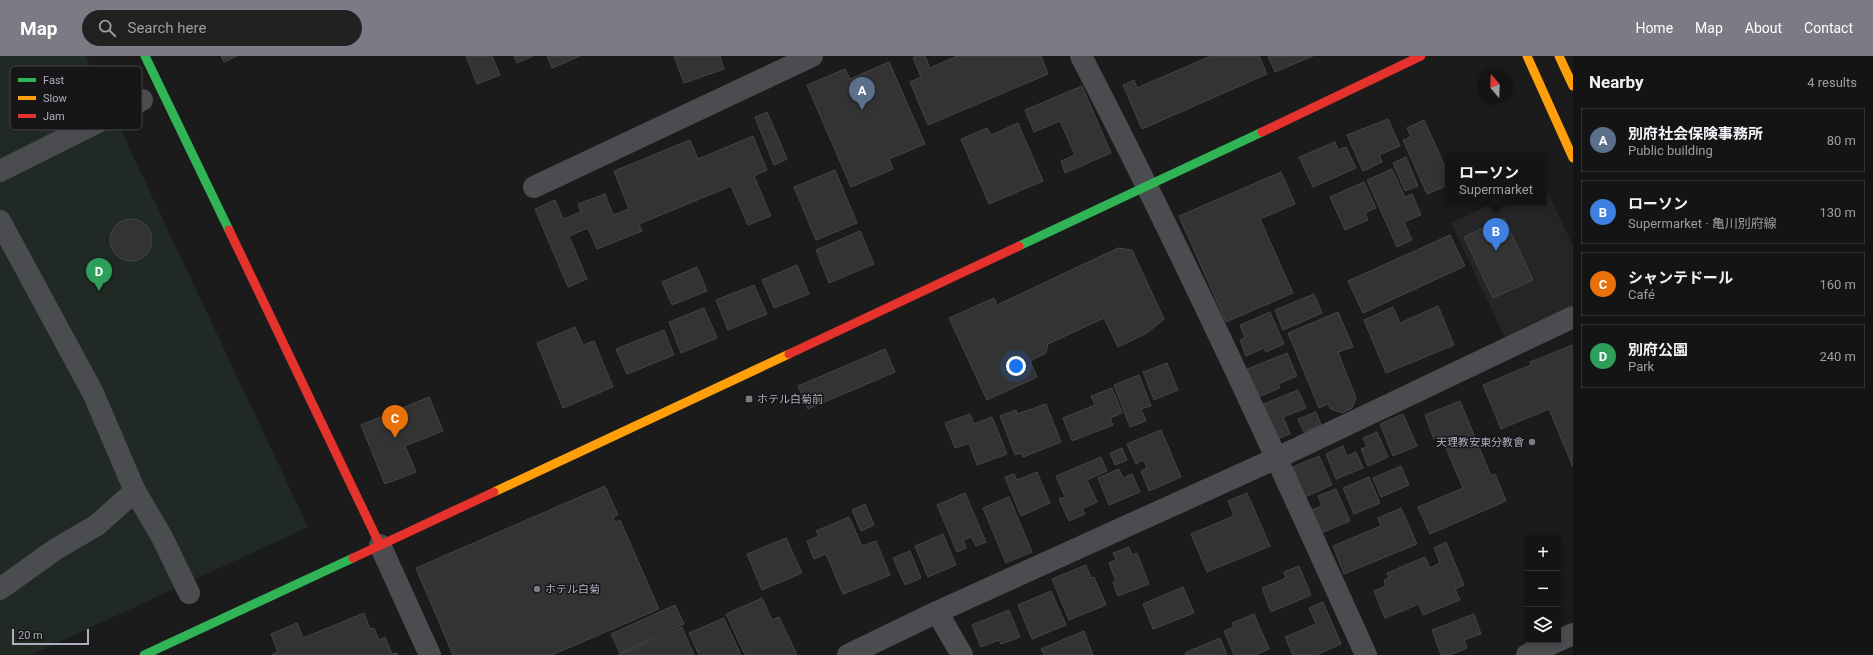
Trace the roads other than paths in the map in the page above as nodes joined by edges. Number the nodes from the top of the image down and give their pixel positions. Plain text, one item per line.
1 (145, 56) edge
2 (812, 56) edge
3 (1081, 56) edge
4 (1421, 56) edge
5 (1527, 56) edge
6 (1559, 56) edge
7 (1573, 86) edge
8 (81, 130) edge
9 (1573, 158) edge
10 (0, 170) edge
11 (1148, 186) junction
12 (534, 187) dead end
13 (0, 221) edge
14 (1573, 317) edge
15 (1277, 458) junction
16 (135, 491) junction
17 (380, 545) junction
18 (0, 589) edge
19 (189, 593) dead end
20 (937, 612) junction
21 (1573, 634) edge
22 (144, 655) edge
23 (430, 655) edge
24 (848, 655) edge
25 (962, 655) edge
26 (1366, 655) edge
27 (1527, 655) edge

1 - 17 street
2 - 12 street
3 - 11 street
4 - 11 street
5 - 9 street
6 - 7 street
8 - 10 street
11 - 15 street
11 - 17 street
13 - 16 street
14 - 15 street
15 - 20 street
15 - 26 street
16 - 18 street
16 - 19 street
17 - 22 street
17 - 23 street
20 - 24 street
20 - 25 street
21 - 27 street

